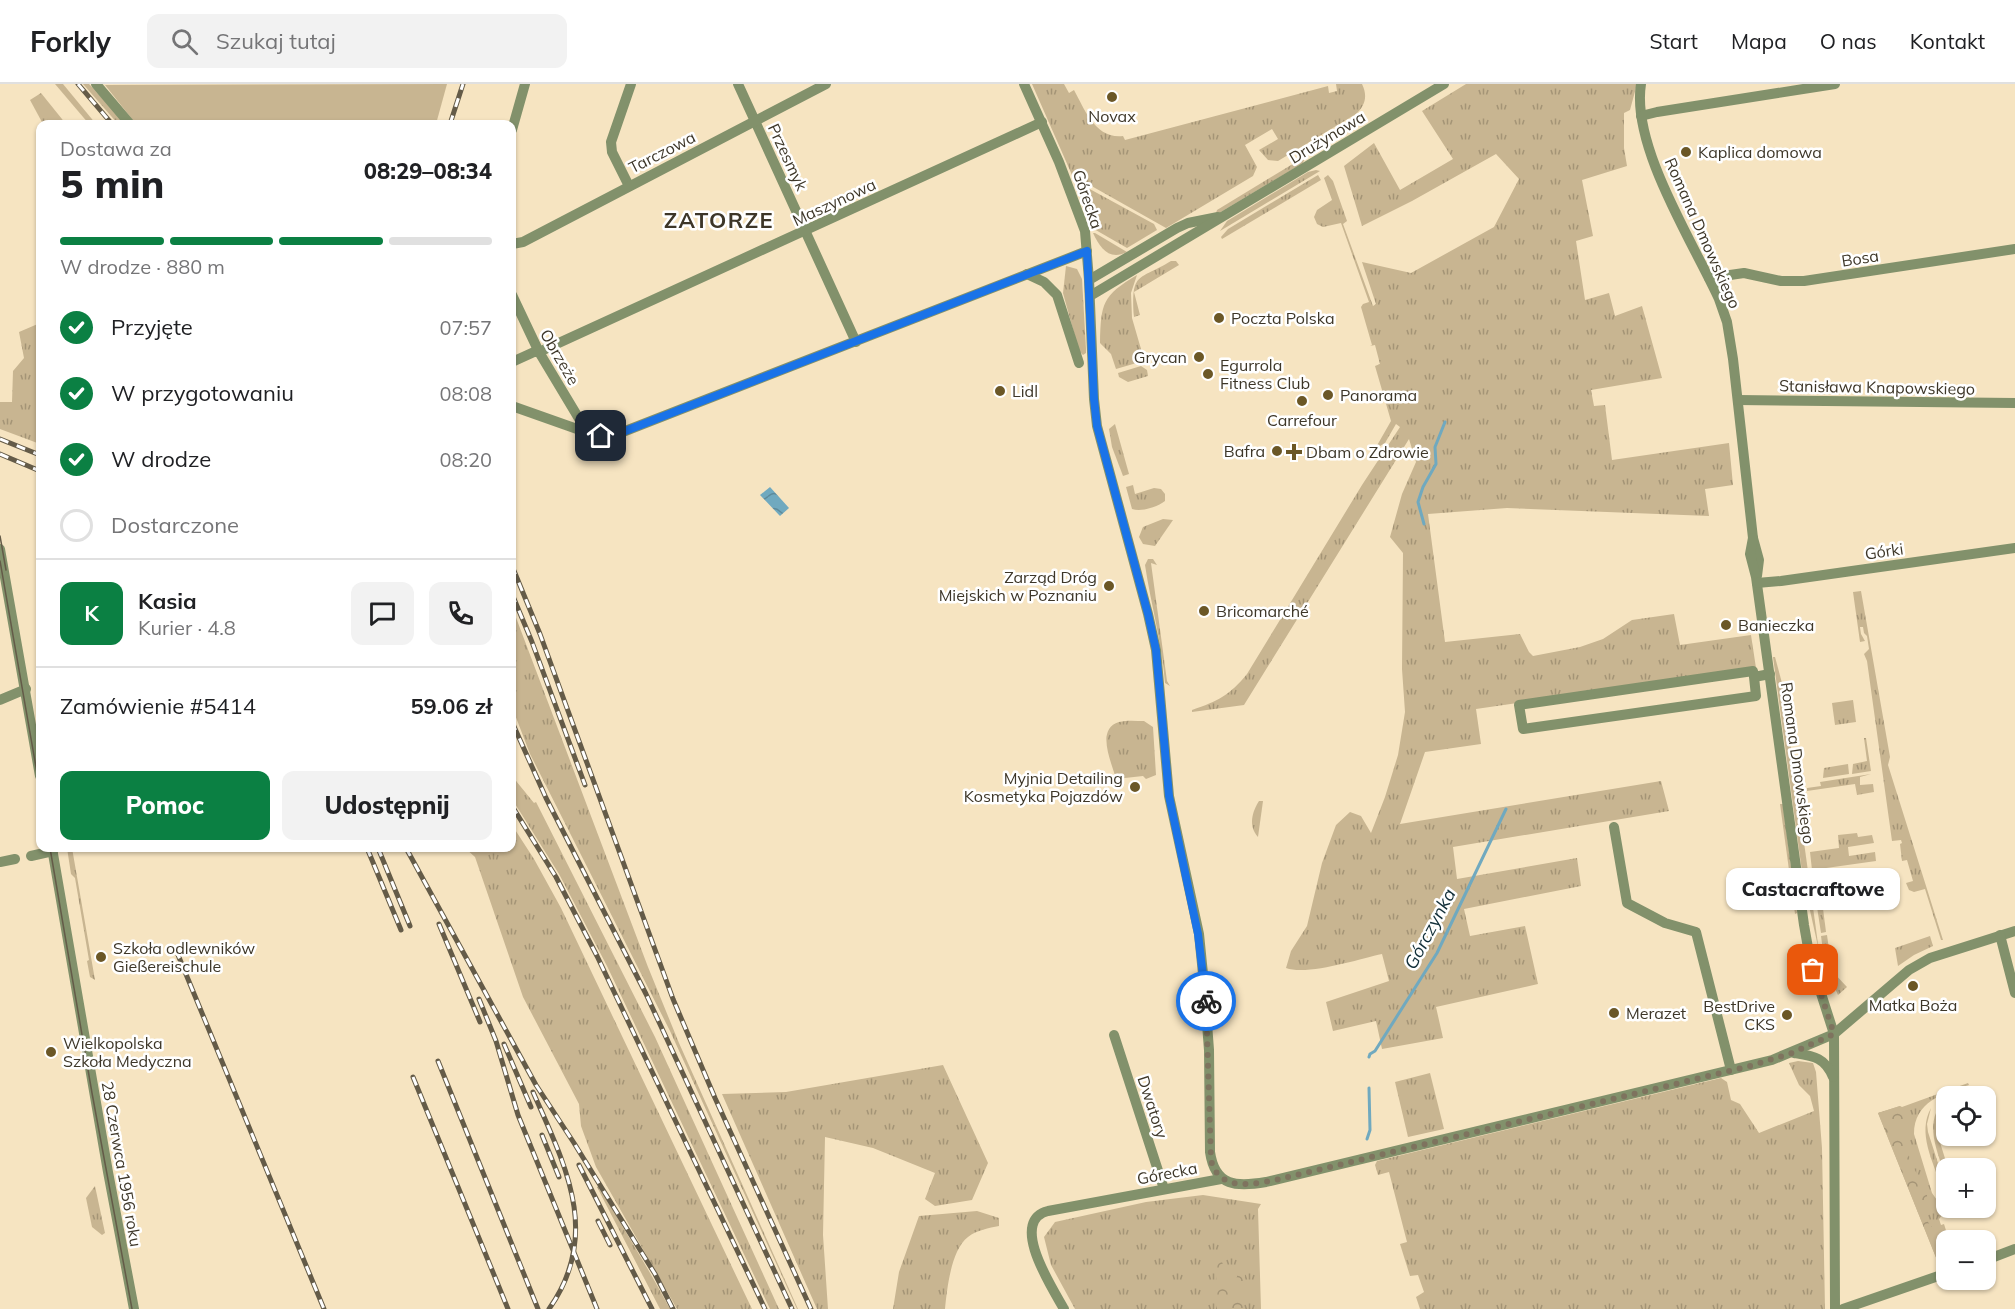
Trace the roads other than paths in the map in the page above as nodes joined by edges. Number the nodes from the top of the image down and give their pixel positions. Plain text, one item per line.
1 (525, 84) edge
2 (631, 84) edge
3 (738, 84) edge
4 (826, 84) edge
5 (1024, 84) edge
6 (1444, 84) edge
7 (1641, 84) edge
8 (1836, 84) edge
9 (97, 86) edge
10 (1641, 116) junction
11 (127, 120) edge
12 (515, 120) edge
13 (755, 121) junction
14 (1042, 122) junction
15 (629, 186) junction
16 (1224, 216) junction
17 (806, 231) junction
18 (516, 243) edge
19 (2015, 249) edge
20 (1087, 251) junction
21 (1027, 274) junction
22 (1709, 278) junction
23 (1089, 280) junction
24 (1090, 296) junction
25 (516, 303) edge
26 (856, 342) junction
27 (539, 352) junction
28 (516, 360) edge
29 (1079, 363) dead end
30 (1738, 400) junction
31 (2015, 403) edge
32 (516, 407) edge
33 (587, 432) junction
34 (2015, 548) edge
35 (0, 554) edge
36 (1757, 580) junction
37 (1770, 674) junction
38 (1754, 676) junction
39 (26, 688) junction
40 (0, 700) edge
41 (36, 751) edge
42 (1614, 826) dead end
43 (44, 852) edge
44 (54, 852) edge
45 (31, 856) dead end
46 (15, 859) dead end
47 (0, 862) edge
48 (2015, 931) edge
49 (2000, 935) junction
50 (2015, 993) edge
51 (1834, 1034) junction
52 (1114, 1035) dead end
53 (1792, 1053) junction
54 (1731, 1070) junction
55 (1834, 1080) junction
56 (1221, 1179) junction
57 (1164, 1189) junction
58 (2015, 1249) edge
59 (1996, 1256) edge
60 (1936, 1277) edge
61 (134, 1309) edge
62 (1064, 1309) edge
63 (1835, 1309) edge
64 (1844, 1309) edge

1 - 12 street
2 - 15 street
3 - 13 street, Przesmyk
4 - 13 street, Tarczowa
5 - 14 street, Górecka
6 - 16 street, Drużynowa
7 - 10 street, Romana Dmowskiego
8 - 10 street
9 - 11 street
10 - 22 street, Romana Dmowskiego
13 - 15 street, Tarczowa
13 - 17 street, Przesmyk
14 - 17 street, Maszynowa
14 - 20 street, Górecka
15 - 18 street, Tarczowa
16 - 23 street, Drużynowa
16 - 24 street, Drużynowa
17 - 26 street, Przesmyk
17 - 27 street, Maszynowa
19 - 22 street, Bosa
20 - 21 street
20 - 23 street, Górecka
21 - 26 street
21 - 29 street
22 - 30 street, Romana Dmowskiego
23 - 24 street, Górecka
24 - 56 street, Górecka
25 - 27 street, Obrzeże
26 - 33 street
27 - 28 street, Maszynowa
27 - 33 street, Obrzeże
30 - 31 street, Stanisława Knapowskiego
30 - 36 street, Romana Dmowskiego
32 - 33 street
34 - 36 street, Górki
35 - 39 street
36 - 37 street, Romana Dmowskiego
37 - 38 street
37 - 51 street, Romana Dmowskiego
38 - 38 street
39 - 40 street
39 - 41 street
42 - 54 street
43 - 45 street
44 - 61 street, 28 Czerwca 1956 roku
46 - 47 street
48 - 49 street
49 - 50 street
49 - 51 street
51 - 53 street
51 - 55 street, Romana Dmowskiego
52 - 57 street, Dwatory
53 - 54 street
53 - 55 street
54 - 56 street
55 - 63 street, Romana Dmowskiego
56 - 57 street, Górecka
57 - 62 street, Górecka
58 - 59 street
60 - 64 street

